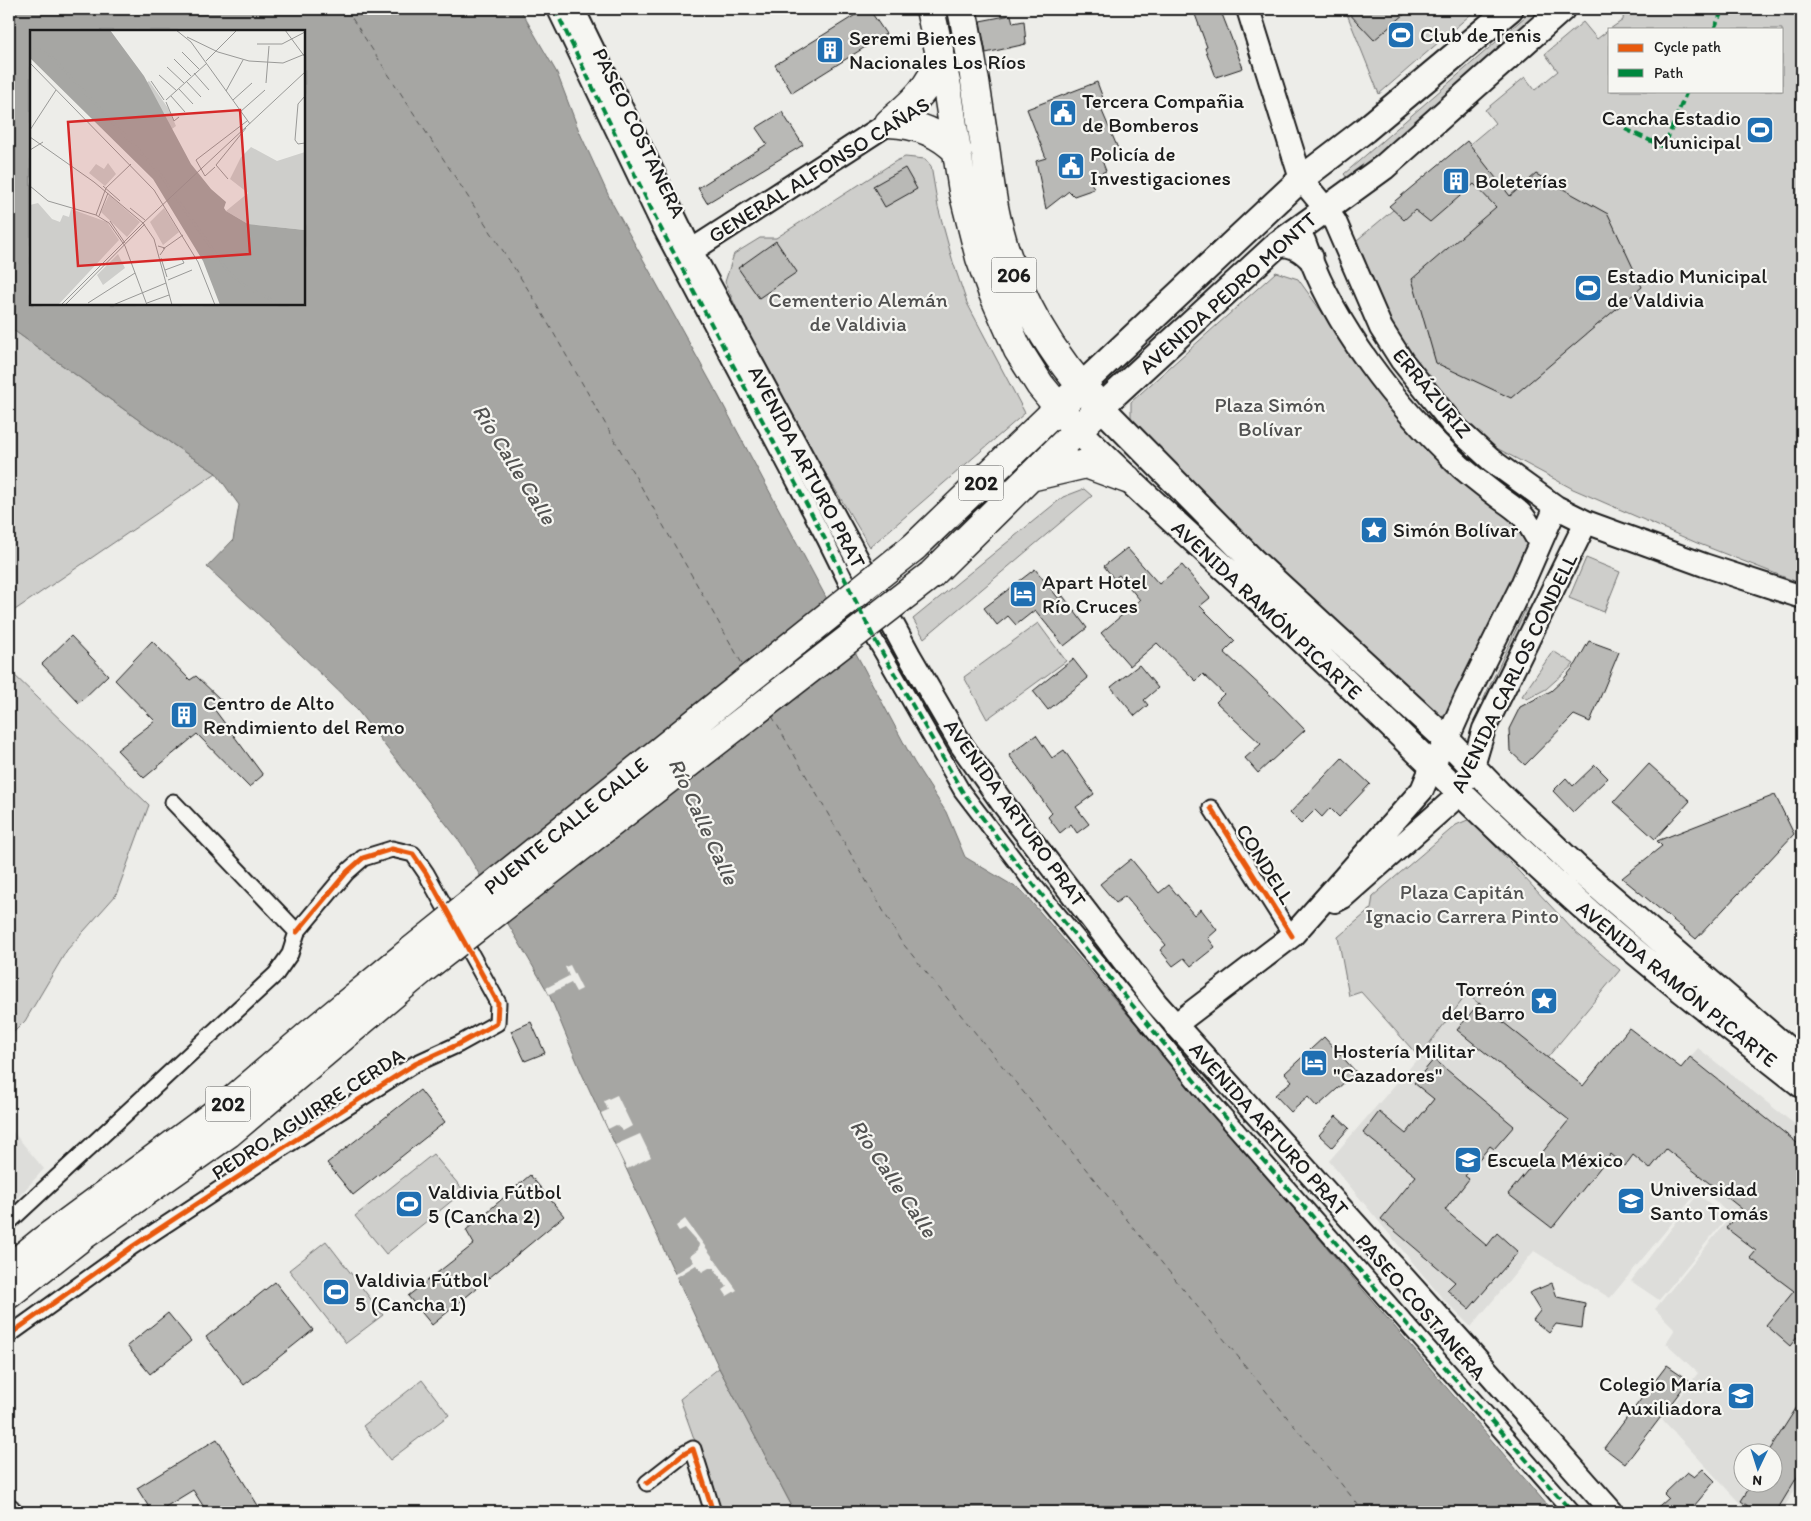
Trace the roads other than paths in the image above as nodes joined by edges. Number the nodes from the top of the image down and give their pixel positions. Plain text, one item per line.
1 (555, 9) edge
2 (573, 9) edge
3 (930, 9) edge
4 (962, 9) edge
5 (1248, 9) edge
6 (1510, 9) edge
7 (1562, 9) edge
8 (968, 37) junction
9 (941, 58) junction
10 (946, 88) junction
11 (889, 123) junction
12 (958, 152) junction
13 (1301, 179) junction
14 (1326, 208) junction
15 (1286, 237) junction
16 (690, 251) junction
17 (1310, 258) joint
18 (1080, 387) junction
19 (1101, 407) junction
20 (1058, 408) junction
21 (1077, 430) junction
22 (1028, 478) junction
23 (1127, 479) junction
24 (1556, 507) junction
25 (1586, 522) junction
26 (1540, 543) junction
27 (914, 547) joint
28 (931, 574) joint
29 (1802, 597) edge
30 (1447, 740) junction
31 (1432, 766) junction
32 (1472, 766) junction
33 (1459, 792) junction
34 (173, 802) dead end
35 (1211, 808) dead end
36 (1316, 911) junction
37 (297, 932) junction
38 (1292, 936) junction
39 (414, 963) junction
40 (1175, 1025) junction
41 (1802, 1062) edge
42 (1802, 1085) edge
43 (9, 1222) edge
44 (9, 1268) edge
45 (9, 1294) edge
46 (9, 1335) edge
47 (647, 1484) dead end
48 (713, 1512) edge
49 (1572, 1512) edge
50 (1612, 1512) edge

1 - 49 street, PASEO COSTANERA
2 - 16 main road, AVENIDA ARTURO PRAT
3 - 9 highway, AVENIDA RAMÓN PICARTE / 206
4 - 8 highway, AVENIDA RAMÓN PICARTE / 206
5 - 13 main road, ERRÁZURIZ
6 - 13 main road, AVENIDA PEDRO MONTT
7 - 14 main road, AVENIDA PEDRO MONTT
8 - 10 highway
8 - 18 highway, AVENIDA RAMÓN PICARTE / 206
9 - 10 highway, AVENIDA RAMÓN PICARTE / 206
9 - 11 highway
10 - 11 main road, GENERAL ALFONSO CAÑAS
10 - 12 highway, AVENIDA RAMÓN PICARTE / 206
11 - 12 highway
11 - 16 main road, GENERAL ALFONSO CAÑAS
12 - 20 highway, AVENIDA RAMÓN PICARTE / 206
13 - 14 main road, ERRÁZURIZ
13 - 15 main road
13 - 18 main road, AVENIDA PEDRO MONTT
14 - 15 main road, AVENIDA PEDRO MONTT
14 - 24 main road, ERRÁZURIZ
15 - 17 main road
15 - 19 main road, AVENIDA PEDRO MONTT
16 - 40 main road, AVENIDA ARTURO PRAT
17 - 26 main road, ERRÁZURIZ
18 - 19 highway, AVENIDA RAMÓN PICARTE / 206
18 - 20 highway, AVENIDA PEDRO MONTT / 202
19 - 21 highway, AVENIDA PEDRO MONTT / 202
19 - 30 main road, AVENIDA RAMÓN PICARTE
20 - 21 highway, AVENIDA RAMÓN PICARTE / 206
20 - 27 highway, AVENIDA PEDRO MONTT / 202
21 - 22 highway, AVENIDA PEDRO MONTT / 202
21 - 23 main road, AVENIDA RAMÓN PICARTE
22 - 23 highway
22 - 28 highway, AVENIDA PEDRO MONTT / 202
23 - 31 main road, AVENIDA RAMÓN PICARTE
24 - 25 main road, ERRÁZURIZ
24 - 26 main road, AVENIDA CARLOS CONDELL
25 - 29 main road, ERRÁZURIZ
25 - 32 main road, AVENIDA CARLOS CONDELL
26 - 30 main road, AVENIDA CARLOS CONDELL
27 - 39 highway, PUENTE CALLE CALLE / 202, bridge
28 - 39 highway, PUENTE CALLE CALLE / 202, bridge
30 - 31 main road, AVENIDA CARLOS CONDELL
30 - 32 main road, AVENIDA RAMÓN PICARTE
31 - 33 main road, AVENIDA RAMÓN PICARTE
31 - 36 main road, AVENIDA CARLOS CONDELL
32 - 33 main road, AVENIDA CARLOS CONDELL
32 - 41 main road, AVENIDA RAMÓN PICARTE
33 - 36 main road, AVENIDA CARLOS CONDELL
33 - 42 main road, AVENIDA RAMÓN PICARTE
34 - 37 street
35 - 38 street, CONDELL
36 - 38 main road, AVENIDA CARLOS CONDELL
37 - 43 street, PEDRO AGUIRRE CERDA
37 - 46 street, PEDRO AGUIRRE CERDA
38 - 40 main road, AVENIDA CARLOS CONDELL
39 - 44 highway, 202
39 - 45 highway, PEDRO AGUIRRE CERDA / 202
40 - 50 main road, AVENIDA ARTURO PRAT
47 - 48 street

